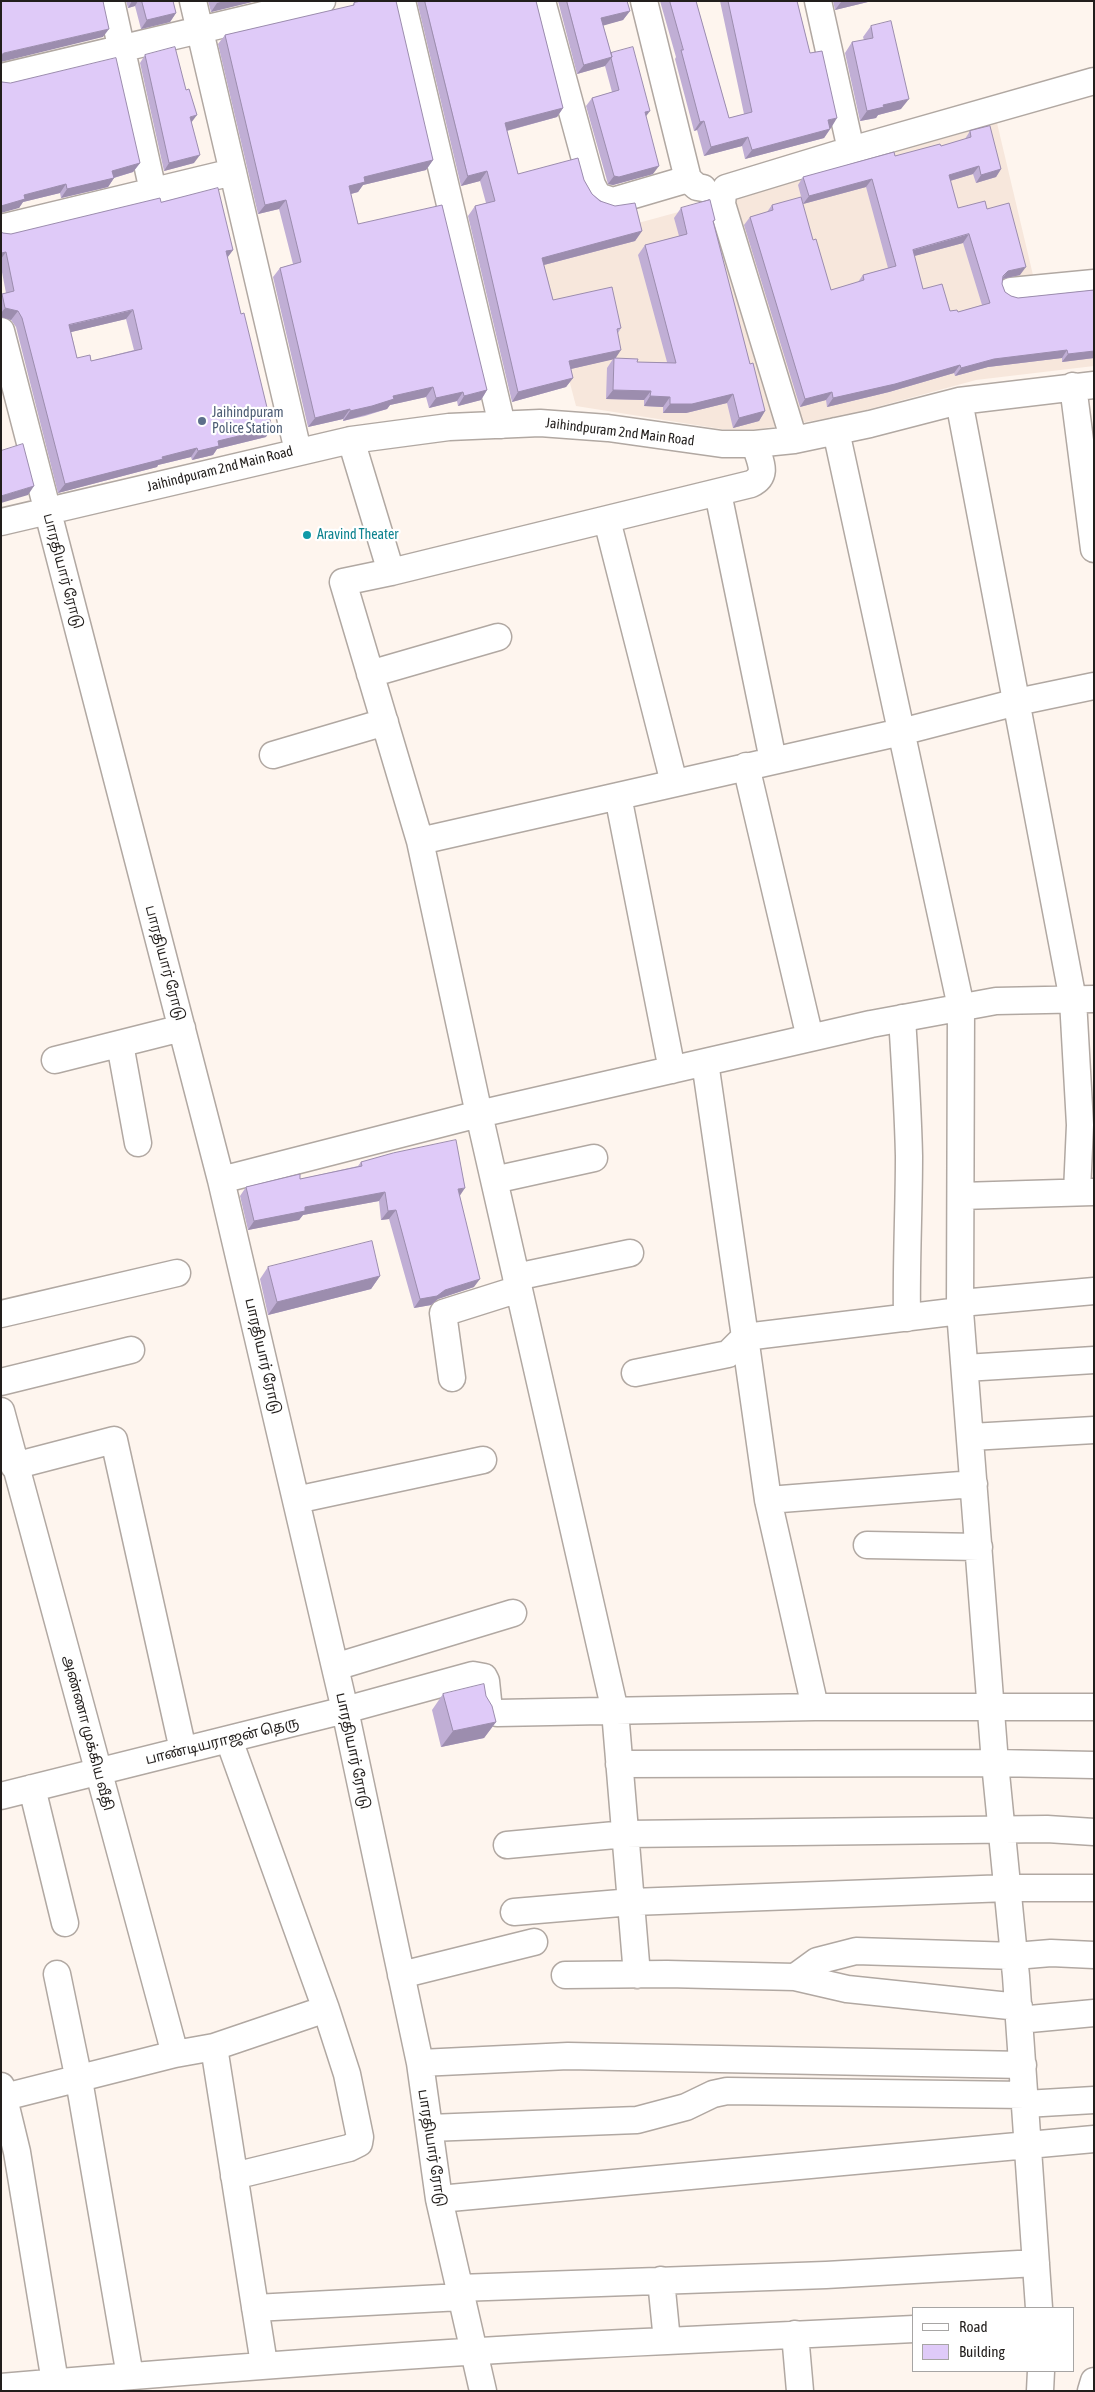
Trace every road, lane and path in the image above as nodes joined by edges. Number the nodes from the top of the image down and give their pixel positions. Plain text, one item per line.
1 (111, 1) edge
2 (193, 1) edge
3 (322, 1) edge
4 (402, 1) edge
5 (542, 1) edge
6 (644, 1) edge
7 (818, 1) edge
8 (257, 9) edge
9 (199, 30) junction
10 (120, 50) junction
11 (1, 78) edge
12 (1094, 81) edge
13 (851, 150) junction
14 (232, 172) junction
15 (688, 179) junction
16 (153, 191) junction
17 (723, 193) junction
18 (1, 228) edge
19 (1094, 283) edge
20 (1011, 292) dead end
21 (1, 331) edge
22 (1084, 386) edge
23 (959, 401) junction
24 (502, 425) junction
25 (836, 431) junction
26 (351, 440) junction
27 (794, 440) junction
28 (755, 444) junction
29 (298, 451) junction
30 (718, 493) junction
31 (47, 511) junction
32 (607, 520) junction
33 (1, 522) edge
34 (1094, 549) edge
35 (391, 572) junction
36 (498, 637) dead end
37 (370, 674) junction
38 (1094, 686) edge
39 (1017, 702) junction
40 (385, 722) junction
41 (901, 732) junction
42 (273, 755) dead end
43 (773, 760) junction
44 (746, 766) junction
45 (674, 783) junction
46 (618, 796) junction
47 (420, 841) junction
48 (1083, 999) edge
49 (961, 1007) junction
50 (902, 1018) junction
51 (182, 1028) junction
52 (810, 1038) junction
53 (120, 1044) junction
54 (55, 1060) dead end
55 (705, 1062) junction
56 (672, 1070) junction
57 (479, 1114) junction
58 (138, 1143) dead end
59 (594, 1158) dead end
60 (221, 1180) junction
61 (494, 1180) junction
62 (1085, 1192) edge
63 (961, 1196) junction
64 (630, 1253) dead end
65 (177, 1273) dead end
66 (518, 1283) junction
67 (1094, 1291) edge
68 (961, 1307) junction
69 (1, 1314) edge
70 (907, 1318) junction
71 (745, 1337) junction
72 (131, 1350) dead end
73 (1094, 1360) edge
74 (965, 1368) junction
75 (634, 1373) dead end
76 (452, 1378) dead end
77 (1, 1382) edge
78 (2, 1415) edge
79 (1094, 1430) edge
80 (970, 1437) junction
81 (483, 1460) dead end
82 (14, 1466) junction
83 (974, 1484) junction
84 (296, 1500) junction
85 (768, 1500) junction
86 (868, 1545) dead end
87 (979, 1547) junction
88 (513, 1613) dead end
89 (335, 1667) junction
90 (991, 1706) junction
91 (815, 1707) junction
92 (1094, 1707) edge
93 (345, 1710) junction
94 (615, 1711) junction
95 (229, 1740) junction
96 (183, 1750) junction
97 (995, 1763) junction
98 (620, 1764) junction
99 (1094, 1765) edge
100 (99, 1772) junction
101 (32, 1788) junction
102 (2, 1791) edge
103 (1002, 1829) junction
104 (1094, 1832) edge
105 (626, 1834) junction
106 (507, 1846) dead end
107 (1008, 1888) junction
108 (1094, 1888) edge
109 (632, 1902) junction
110 (514, 1912) dead end
111 (64, 1923) dead end
112 (534, 1942) dead end
113 (1094, 1954) edge
114 (1015, 1956) junction
115 (57, 1974) dead end
116 (401, 1975) junction
117 (565, 1975) dead end
118 (637, 1975) junction
119 (795, 1977) junction
120 (326, 2009) junction
121 (1019, 2013) junction
122 (1094, 2013) edge
123 (214, 2047) junction
124 (175, 2054) junction
125 (420, 2063) junction
126 (1023, 2065) junction
127 (79, 2080) junction
128 (2, 2094) edge
129 (1025, 2100) junction
130 (1094, 2100) edge
131 (429, 2128) junction
132 (1094, 2139) edge
133 (1028, 2145) junction
134 (234, 2176) junction
135 (439, 2199) junction
136 (1036, 2263) junction
137 (661, 2280) junction
138 (460, 2292) junction
139 (1039, 2307) edge
140 (255, 2308) junction
141 (912, 2329) edge
142 (795, 2334) junction
143 (667, 2341) junction
144 (474, 2350) junction
145 (264, 2364) junction
146 (1041, 2372) edge
147 (130, 2376) junction
148 (1094, 2381) edge
149 (55, 2382) junction
150 (1, 2387) edge
151 (483, 2391) edge
152 (800, 2391) edge
153 (1040, 2391) edge
154 (1091, 2391) edge

1 - 10 street
2 - 9 street
3 - 8 street
4 - 24 street
5 - 15 street
6 - 15 street
7 - 13 street
8 - 9 street
9 - 10 street
9 - 14 street
10 - 11 street
10 - 16 street
12 - 13 street
13 - 17 street
14 - 16 street
14 - 29 street
15 - 17 street
16 - 18 street
17 - 27 street
19 - 20 street
21 - 31 street, பாரதியார் ரோடு
22 - 23 street, Jaihindpuram 2nd Main Road
22 - 34 street
23 - 25 street, Jaihindpuram 2nd Main Road
23 - 39 street
24 - 26 street, Jaihindpuram 2nd Main Road
24 - 28 street, Jaihindpuram 2nd Main Road
25 - 27 street, Jaihindpuram 2nd Main Road
25 - 41 street
26 - 29 street, Jaihindpuram 2nd Main Road
26 - 35 street
27 - 28 street, Jaihindpuram 2nd Main Road
28 - 30 street
29 - 31 street, Jaihindpuram 2nd Main Road
30 - 32 street
30 - 43 street
31 - 33 street, Jaihindpuram 2nd Main Road
31 - 51 street, பாரதியார் ரோடு
32 - 35 street
32 - 45 street
35 - 37 street
36 - 37 street
37 - 40 street
38 - 39 street
39 - 41 street
39 - 48 street
40 - 42 street
40 - 47 street
41 - 43 street
41 - 49 street
43 - 44 street
44 - 45 street
44 - 52 street
45 - 46 street
46 - 47 street
46 - 56 street
47 - 57 street
48 - 49 street
48 - 62 street
49 - 50 street
49 - 63 street
50 - 52 street
50 - 70 street
51 - 53 street
51 - 60 street, பாரதியார் ரோடு
52 - 55 street
53 - 54 street
53 - 58 street
55 - 56 street
55 - 71 street
56 - 57 street
57 - 60 street
57 - 61 street
59 - 61 street
60 - 84 street, பாரதியார் ரோடு
61 - 66 street
62 - 63 street
63 - 68 street
64 - 66 street
65 - 69 street
66 - 76 street
66 - 94 street
67 - 68 street
68 - 70 street
68 - 74 street
70 - 71 street
71 - 75 street
71 - 85 street
72 - 77 street
73 - 74 street
74 - 80 street
78 - 82 street, அண்ணா முக்கிய வீதி
79 - 80 street
80 - 83 street
81 - 84 street
82 - 96 street
82 - 100 street, அண்ணா முக்கிய வீதி
83 - 85 street
83 - 87 street
84 - 89 street, பாரதியார் ரோடு
85 - 91 street
86 - 87 street
87 - 90 street
88 - 89 street
89 - 93 street, பாரதியார் ரோடு
90 - 91 street
90 - 92 street
90 - 97 street
91 - 94 street
93 - 94 street, பாண்டியராஜன் தெரு
93 - 95 street, பாண்டியராஜன் தெரு
93 - 116 street, பாரதியார் ரோடு
94 - 98 street
95 - 96 street, பாண்டியராஜன் தெரு
95 - 120 street
96 - 100 street, பாண்டியராஜன் தெரு
97 - 98 street
97 - 99 street
97 - 103 street
98 - 105 street
100 - 101 street, பாண்டியராஜன் தெரு
100 - 124 street, அண்ணா முக்கிய வீதி
101 - 102 street, பாண்டியராஜன் தெரு
101 - 111 street
103 - 104 street
103 - 105 street
103 - 107 street
105 - 106 street
105 - 109 street
107 - 108 street
107 - 109 street
107 - 114 street
109 - 110 street
109 - 118 street
112 - 116 street
113 - 114 street
114 - 119 street
114 - 121 street
115 - 127 street
116 - 125 street, பாரதியார் ரோடு
117 - 118 street
118 - 119 street
119 - 121 street
120 - 123 street
120 - 134 street
121 - 122 street
121 - 126 street
123 - 124 street
123 - 134 street
124 - 127 street
125 - 126 street
125 - 131 street, பாரதியார் ரோடு
126 - 129 street
127 - 128 street
127 - 147 street
128 - 149 street
129 - 130 street
129 - 131 street
129 - 133 street
131 - 135 street, பாரதியார் ரோடு
132 - 133 street
133 - 135 street
133 - 136 street
134 - 140 street
135 - 138 street, பாரதியார் ரோடு
136 - 137 street
136 - 139 street
137 - 138 street
137 - 143 street
138 - 140 street
138 - 144 street, பாரதியார் ரோடு
140 - 145 street
141 - 142 street
142 - 143 street
142 - 152 street
143 - 144 street
144 - 145 street
144 - 151 street, பாரதியார் ரோடு
145 - 147 street
146 - 153 street
147 - 149 street
148 - 154 street
149 - 150 street

